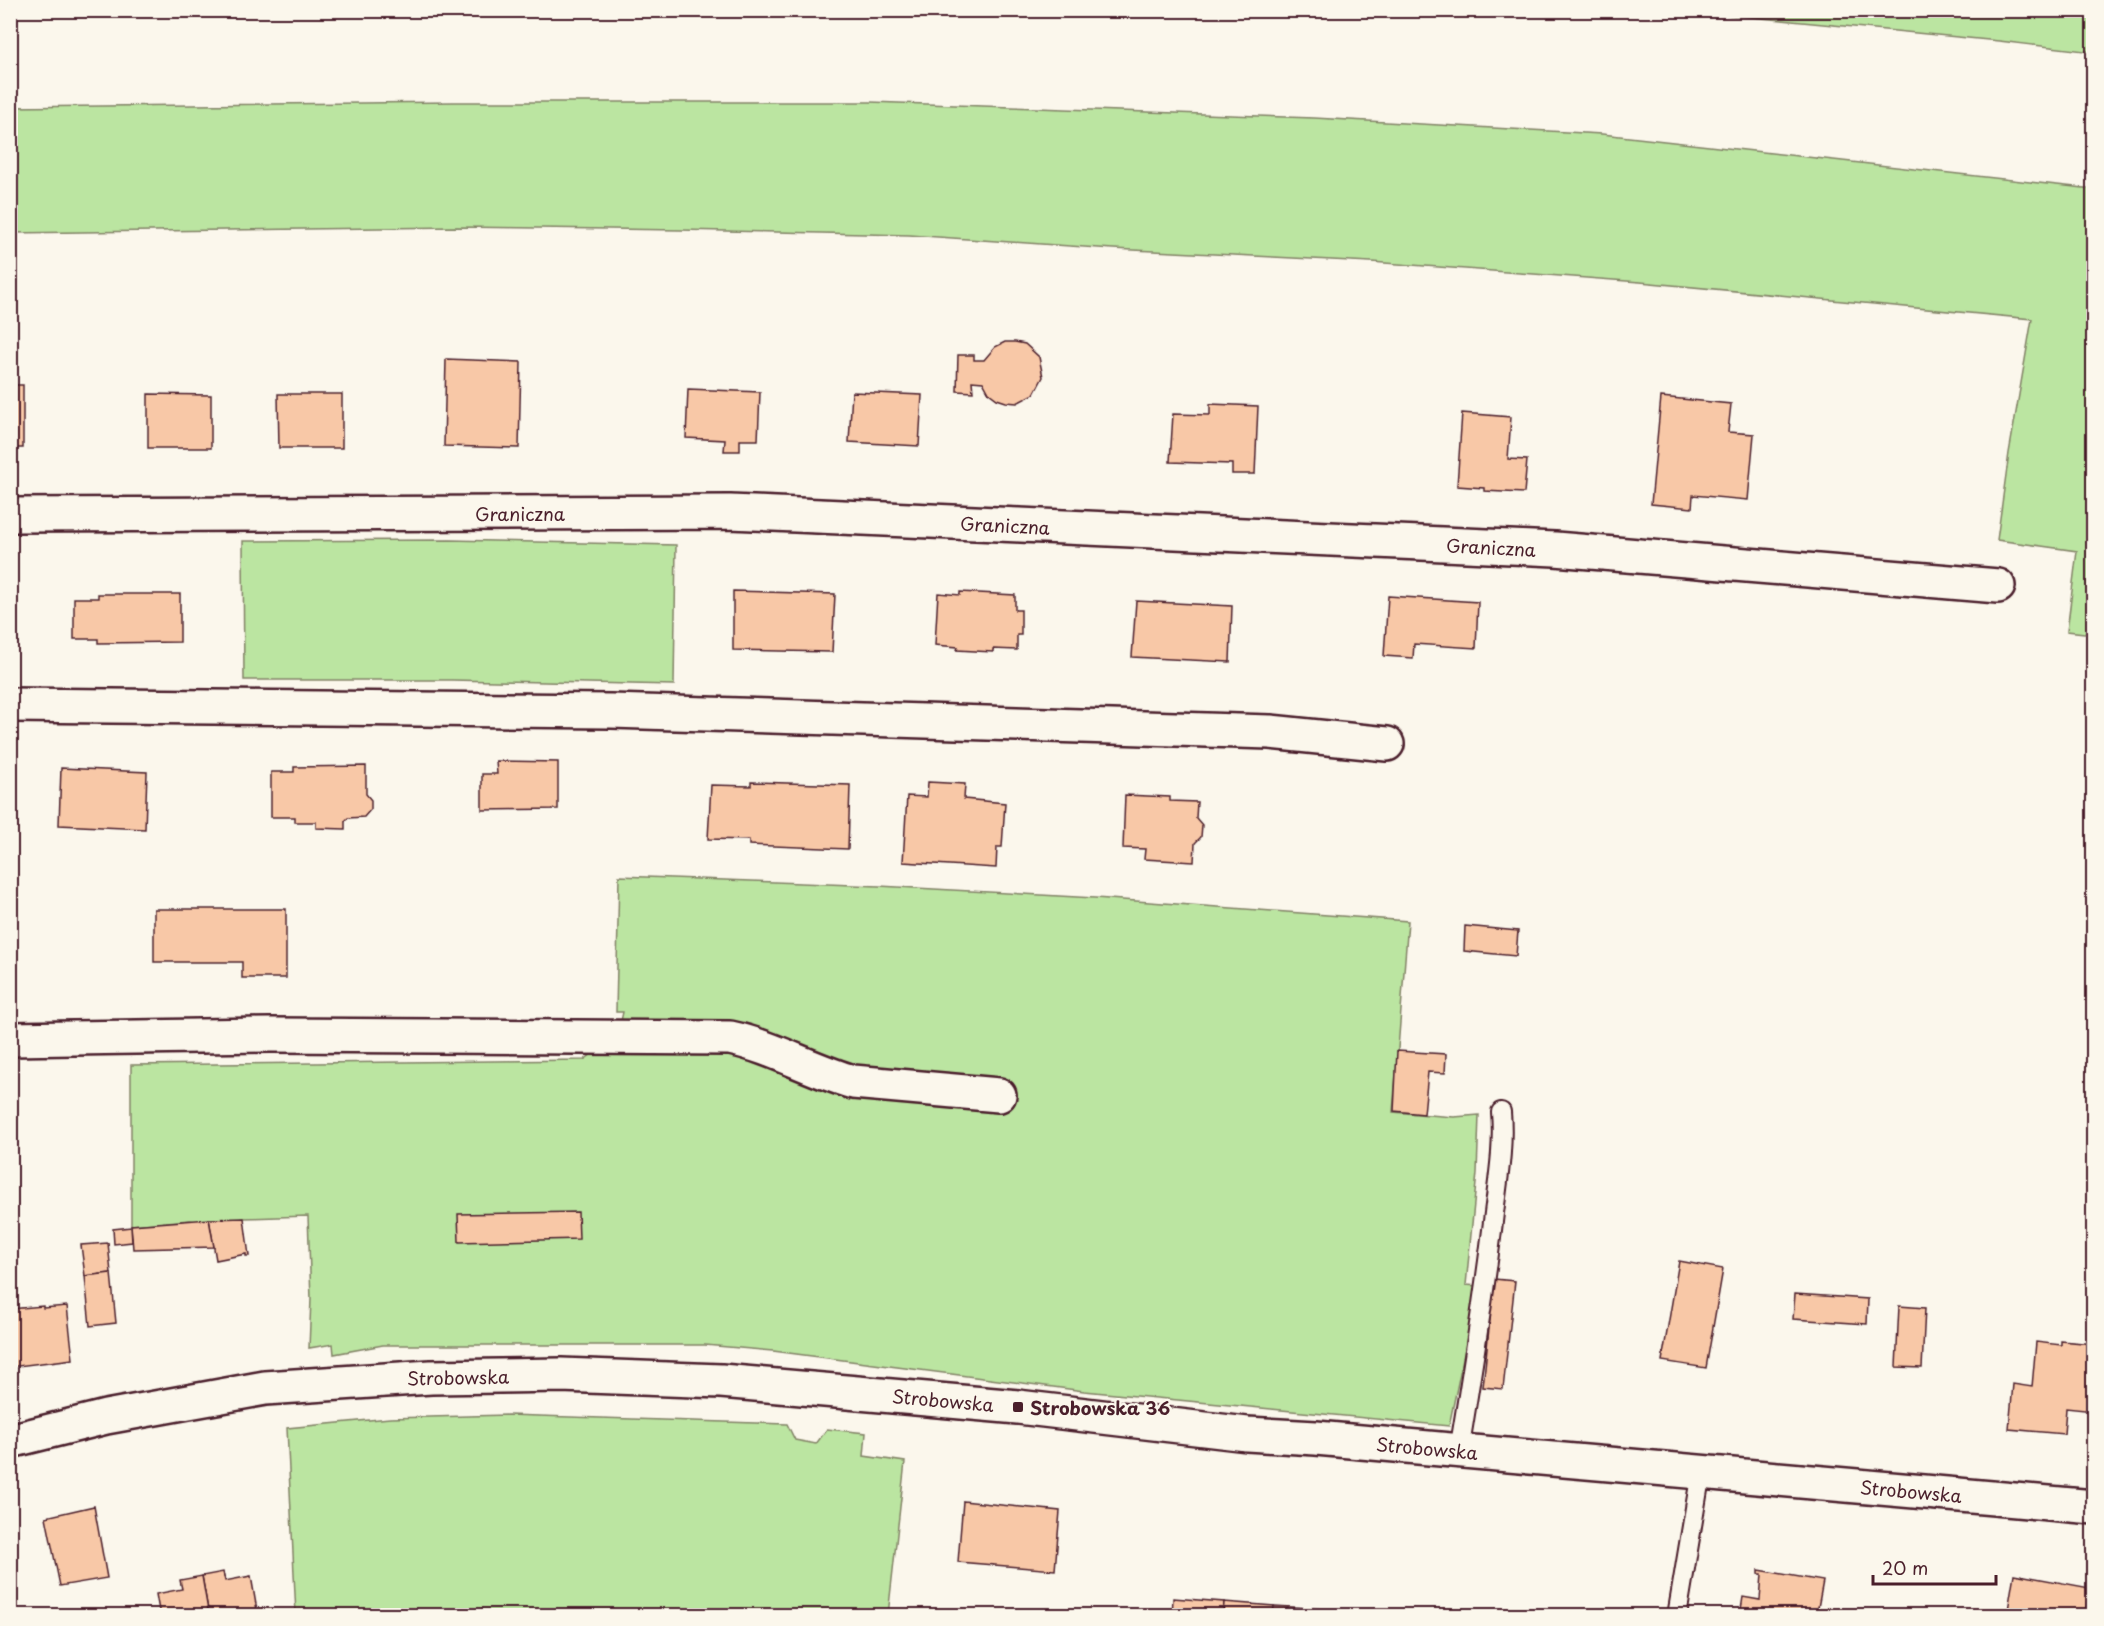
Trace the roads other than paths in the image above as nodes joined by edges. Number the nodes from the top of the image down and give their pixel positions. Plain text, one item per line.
1 (10, 515) edge
2 (1998, 586) dead end
3 (10, 705) edge
4 (1387, 744) dead end
5 (10, 1039) edge
6 (999, 1095) dead end
7 (1502, 1112) dead end
8 (10, 1441) edge
9 (1458, 1451) junction
10 (1701, 1472) junction
11 (2094, 1508) edge
12 (1677, 1616) edge

1 - 2 street, Graniczna
3 - 4 street
5 - 6 street
7 - 9 lane
8 - 9 street, Strobowska
9 - 10 street, Strobowska
10 - 11 street, Strobowska
10 - 12 lane

